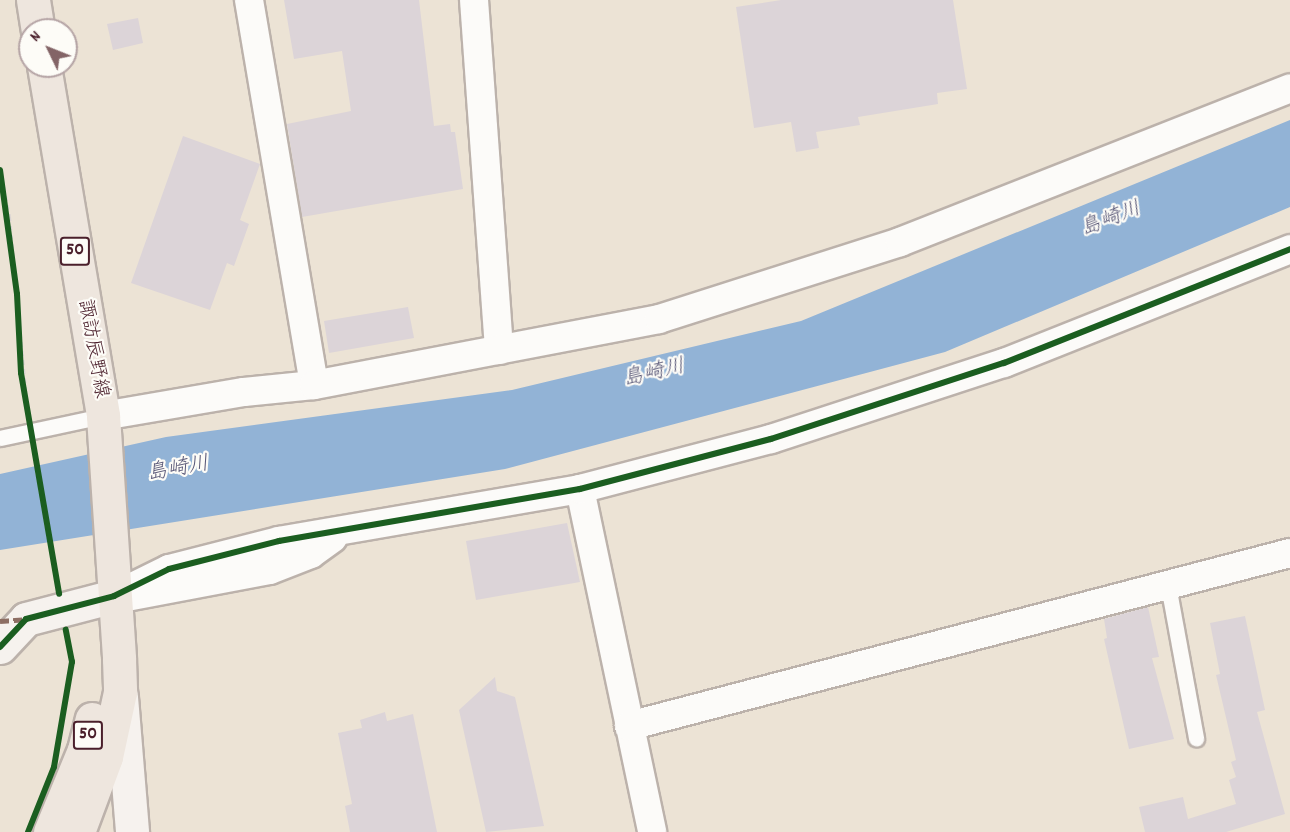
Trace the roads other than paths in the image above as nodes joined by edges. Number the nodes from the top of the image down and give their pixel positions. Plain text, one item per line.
1 (33, 0) edge
2 (249, 0) edge
3 (474, 0) edge
4 (36, 18) edge
5 (46, 78) edge
6 (1290, 88) edge
7 (1290, 249) edge
8 (499, 350) junction
9 (314, 385) junction
10 (103, 426) junction
11 (0, 438) edge
12 (580, 489) junction
13 (1290, 553) edge
14 (113, 584) junction
15 (1168, 585) junction
16 (116, 634) junction
17 (0, 647) edge
18 (120, 692) junction
19 (629, 726) junction
20 (1197, 738) dead end
21 (50, 832) edge
22 (78, 832) edge
23 (132, 832) edge
24 (652, 832) edge

1 - 4 main road
2 - 9 street
3 - 8 street
5 - 10 main road, 諏訪辰野線 / 50
6 - 8 street
7 - 12 street
8 - 9 street
9 - 10 street
10 - 11 lane
10 - 14 main road, 諏訪辰野線 / 50
12 - 14 street
12 - 19 street
13 - 15 street
14 - 16 main road, 諏訪辰野線 / 50
14 - 17 street
15 - 19 street
15 - 20 lane
16 - 18 main road, 諏訪辰野線 / 50
16 - 21 main road, 諏訪辰野線 / 50
18 - 22 main road, 諏訪辰野線 / 50
18 - 23 street
19 - 24 street

